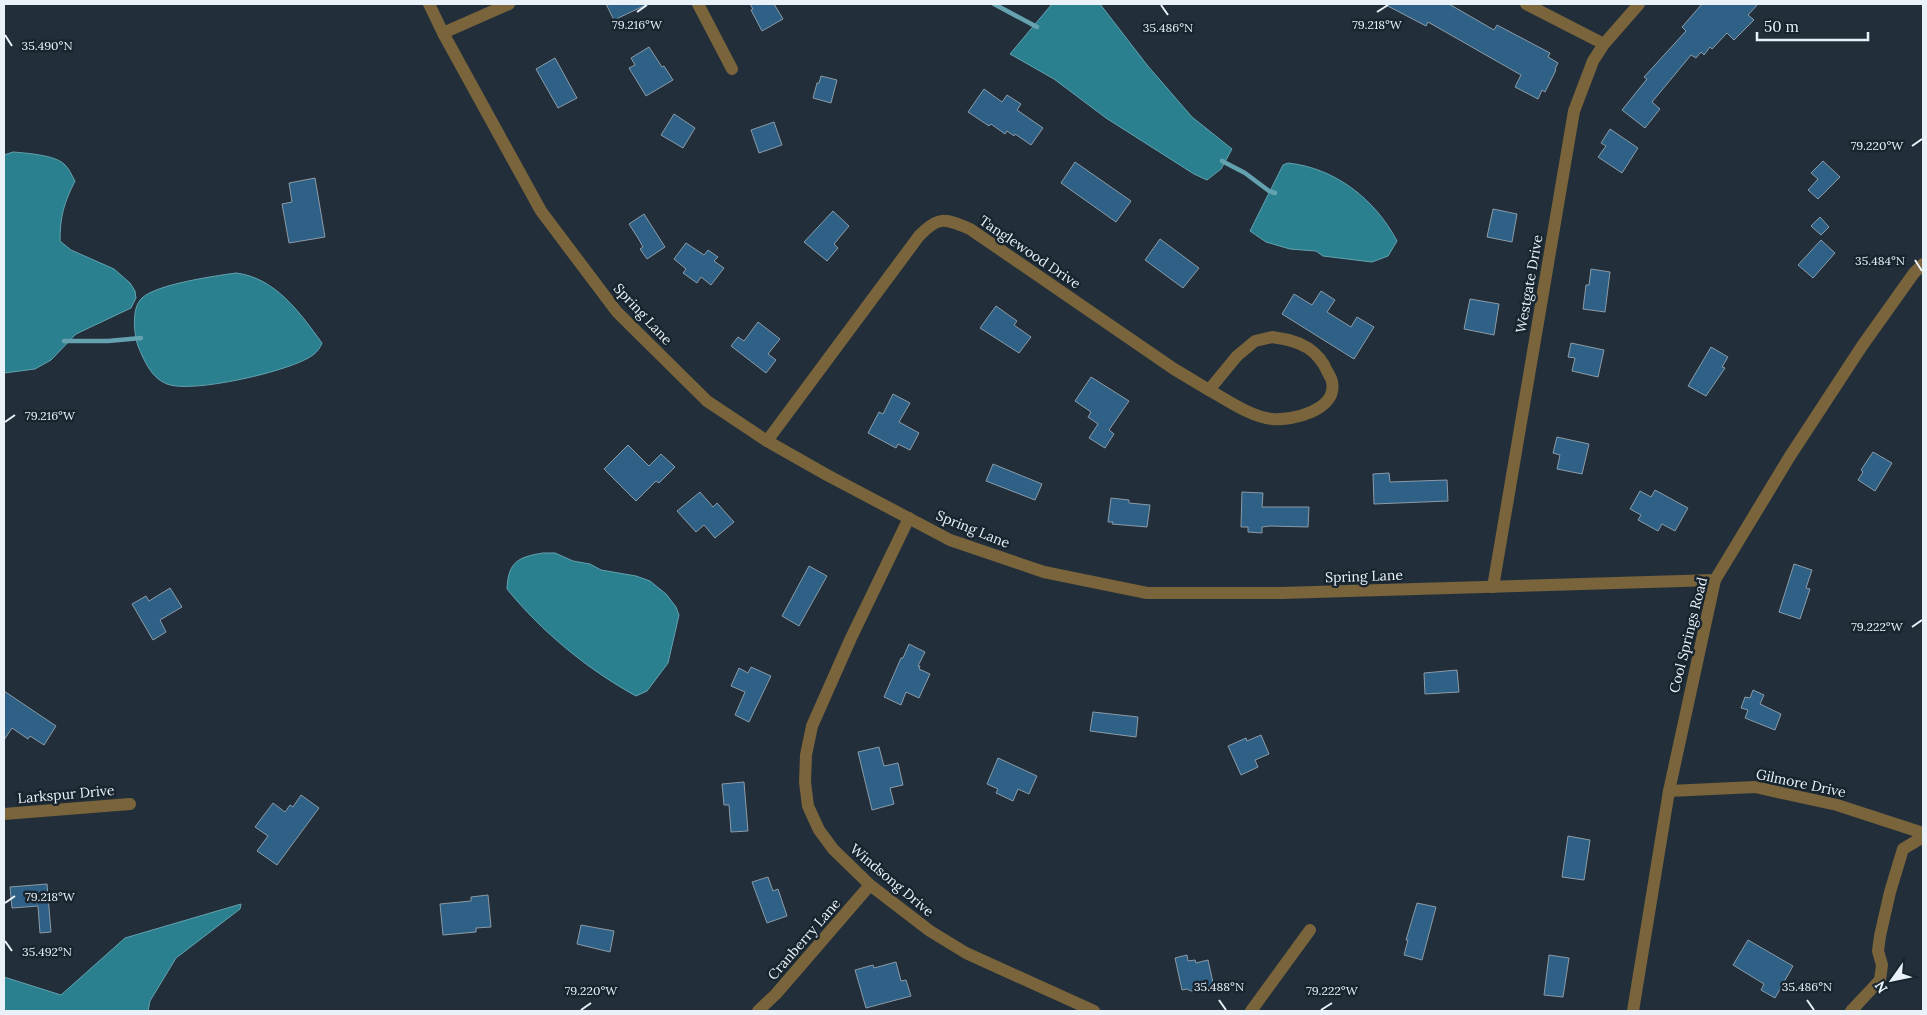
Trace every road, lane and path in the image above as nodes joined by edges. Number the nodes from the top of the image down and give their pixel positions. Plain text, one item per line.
1 (429, 4) edge
2 (509, 4) edge
3 (698, 4) edge
4 (1526, 4) edge
5 (1639, 4) edge
6 (443, 34) junction
7 (1604, 44) junction
8 (732, 69) dead end
9 (1923, 264) edge
10 (1209, 390) junction
11 (767, 441) junction
12 (909, 518) junction
13 (1715, 580) junction
14 (1493, 587) junction
15 (1669, 791) junction
16 (130, 804) dead end
17 (4, 814) edge
18 (1923, 835) edge
19 (870, 885) junction
20 (1310, 930) dead end
21 (758, 1011) edge
22 (1094, 1011) edge
23 (1250, 1011) edge
24 (1633, 1011) edge
25 (1851, 1011) edge

1 - 6 street, Spring Lane
2 - 6 street
3 - 8 street
4 - 7 street
5 - 7 street, Westgate Drive
6 - 11 street, Spring Lane
7 - 14 street, Westgate Drive
9 - 13 street, Cool Springs Road
10 - 10 street, Tanglewood Drive
10 - 11 street, Tanglewood Drive
11 - 12 street, Spring Lane
12 - 14 street, Spring Lane
12 - 19 street, Windsong Drive
13 - 14 street, Spring Lane
13 - 15 street, Cool Springs Road
15 - 18 street, Gilmore Drive
15 - 24 street, Cool Springs Road
16 - 17 street, Larkspur Drive
18 - 25 street
19 - 21 street, Cranberry Lane
19 - 22 street, Windsong Drive
20 - 23 street

